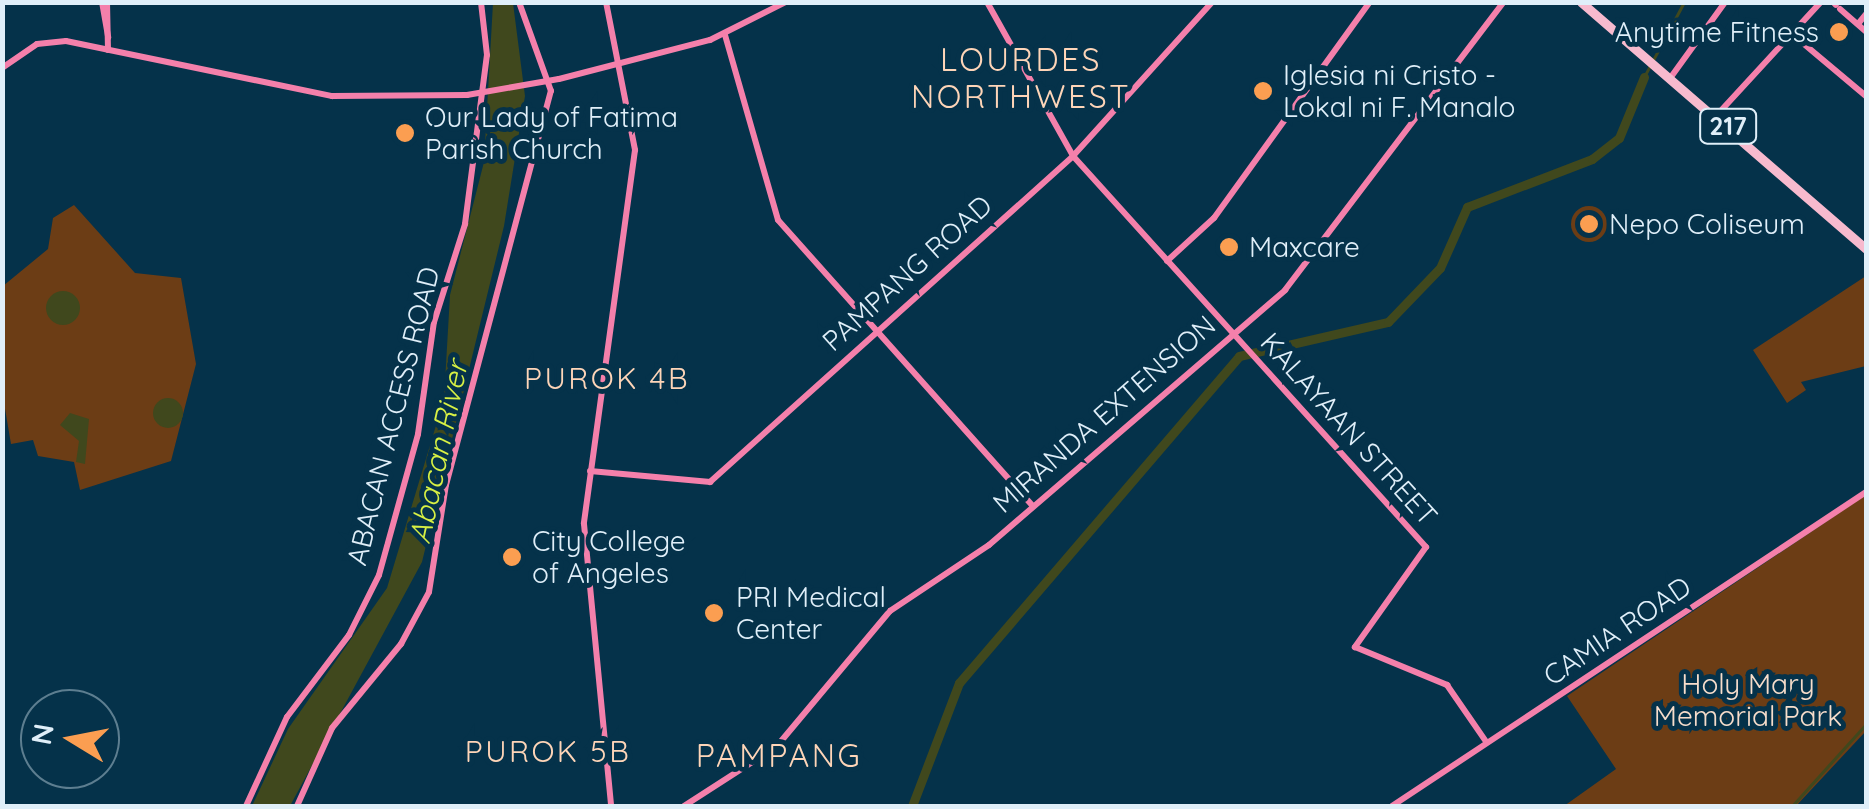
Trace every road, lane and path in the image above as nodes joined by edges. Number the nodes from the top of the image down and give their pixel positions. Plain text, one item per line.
1 (481, 2) edge
2 (519, 2) edge
3 (606, 2) edge
4 (786, 2) edge
5 (987, 2) edge
6 (1212, 2) edge
7 (1370, 2) edge
8 (1504, 2) edge
9 (1581, 2) edge
10 (1726, 2) edge
11 (1821, 2) edge
12 (1836, 6) edge
13 (105, 7) edge
14 (1866, 14) edge
15 (1858, 24) junction
16 (1866, 32) edge
17 (1792, 34) junction
18 (725, 35) junction
19 (108, 50) junction
20 (622, 65) junction
21 (2, 68) edge
22 (1667, 74) junction
23 (1866, 96) edge
24 (1716, 116) junction
25 (1073, 156) junction
26 (1866, 249) edge
27 (1167, 261) junction
28 (877, 330) junction
29 (1231, 332) junction
30 (590, 471) junction
31 (1866, 492) edge
32 (1033, 506) junction
33 (1487, 743) junction
34 (246, 806) edge
35 (297, 806) edge
36 (611, 806) edge
37 (684, 806) edge
38 (1392, 806) edge

1 - 34 street, ABACAN ACCESS ROAD
2 - 35 street
3 - 20 street
4 - 18 street
5 - 25 street, KALAYAAN STREET
6 - 25 street, PAMPANG ROAD
7 - 27 street
8 - 29 street, MIRANDA EXTENSION
9 - 22 main road, 217
10 - 22 street, 217
11 - 17 street
12 - 15 street
13 - 19 street
14 - 15 street
15 - 16 street
17 - 23 street
17 - 24 street
18 - 20 street
18 - 28 street
19 - 20 street, bridge
19 - 21 street
20 - 30 street
22 - 24 main road, 217
24 - 26 main road, 217
25 - 27 street, KALAYAAN STREET
25 - 28 street, PAMPANG ROAD
27 - 29 street, KALAYAAN STREET
28 - 30 street, PAMPANG ROAD
28 - 32 street
29 - 32 street, MIRANDA EXTENSION
29 - 33 street, KALAYAAN STREET
30 - 36 street
31 - 33 street, CAMIA ROAD
32 - 37 street, MIRANDA EXTENSION
33 - 38 street, CAMIA ROAD

